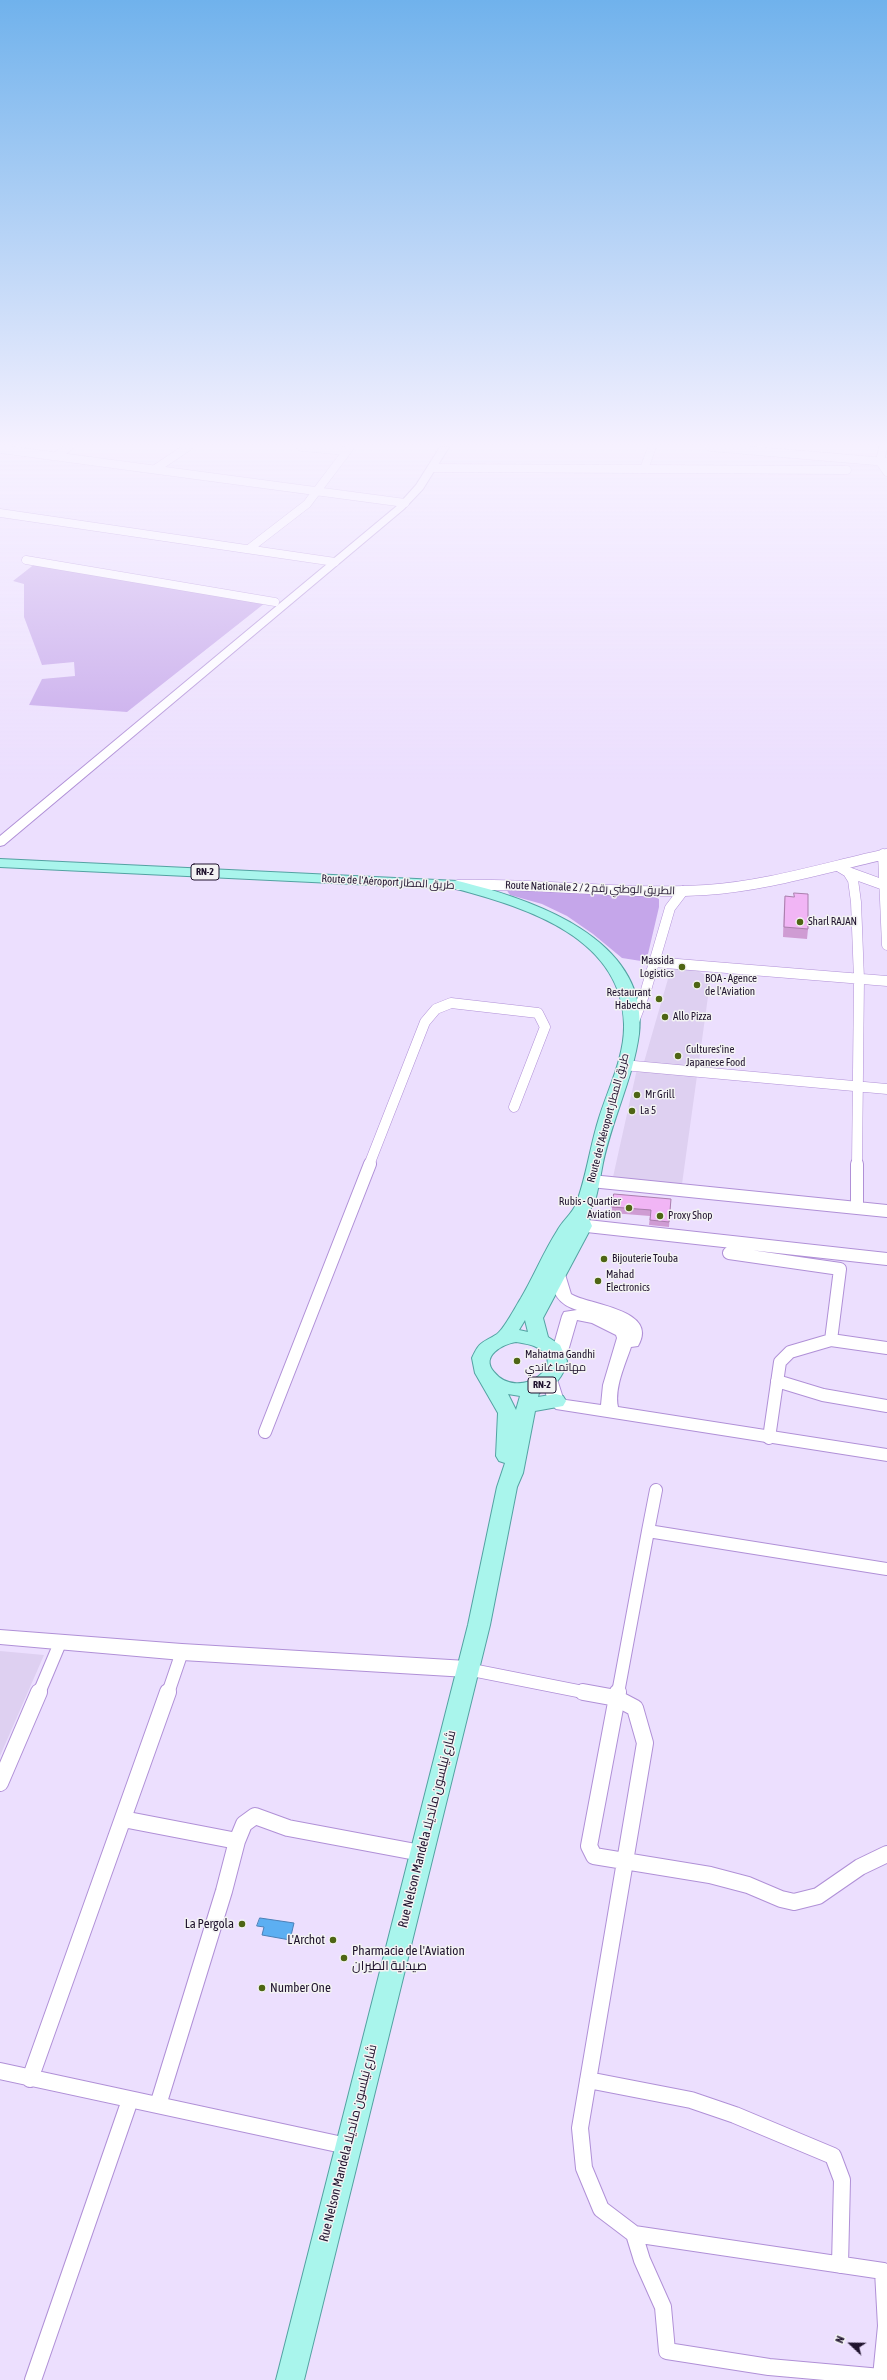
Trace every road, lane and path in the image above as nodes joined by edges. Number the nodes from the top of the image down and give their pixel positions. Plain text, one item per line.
1 (312, 558) edge
2 (334, 558) edge
3 (26, 560) dead end
4 (330, 561) junction
5 (274, 602) junction
6 (150, 711) junction
7 (0, 829) edge
8 (0, 842) edge
9 (885, 854) edge
10 (0, 864) edge
11 (838, 866) junction
12 (848, 872) junction
13 (458, 885) junction
14 (886, 886) edge
15 (683, 891) junction
16 (887, 945) edge
17 (653, 962) junction
18 (859, 979) junction
19 (887, 981) edge
20 (632, 1025) junction
21 (623, 1065) junction
22 (856, 1086) junction
23 (887, 1089) edge
24 (514, 1107) dead end
25 (591, 1181) junction
26 (857, 1208) junction
27 (887, 1211) edge
28 (578, 1221) junction
29 (729, 1253) dead end
30 (887, 1259) edge
31 (558, 1275) junction
32 (505, 1337) junction
33 (539, 1340) junction
34 (831, 1340) junction
35 (887, 1348) edge
36 (558, 1358) junction
37 (550, 1380) junction
38 (491, 1381) junction
39 (776, 1381) junction
40 (529, 1397) junction
41 (556, 1401) junction
42 (887, 1406) edge
43 (624, 1415) junction
44 (265, 1432) dead end
45 (769, 1438) junction
46 (887, 1455) edge
47 (507, 1487) junction
48 (656, 1490) dead end
49 (648, 1531) junction
50 (887, 1569) edge
51 (0, 1637) edge
52 (60, 1643) junction
53 (182, 1652) junction
54 (466, 1669) junction
55 (616, 1698) junction
56 (0, 1783) edge
57 (123, 1819) junction
58 (237, 1841) junction
59 (421, 1853) junction
60 (887, 1854) edge
61 (625, 1863) junction
62 (0, 2071) edge
63 (30, 2079) junction
64 (588, 2080) junction
65 (130, 2100) junction
66 (158, 2105) junction
67 (347, 2146) junction
68 (634, 2234) junction
69 (840, 2265) junction
70 (290, 2379) edge
71 (33, 2380) edge

1 - 4 street
2 - 4 main road
3 - 5 street
4 - 5 main road
4 - 6 main road
5 - 6 main road
6 - 7 main road
6 - 8 main road
9 - 11 street, Route Nationale 2 / الطريق الوطني رقم 2
9 - 14 street
10 - 13 main road, Route de l'Aéroport طريق المطار / RN-2
11 - 12 street
11 - 15 street, Route Nationale 2 / الطريق الوطني رقم 2
12 - 14 street
12 - 18 street
13 - 15 street, Route Nationale 2 / الطريق الوطني رقم 2
13 - 20 main road, Route de l'Aéroport طريق المطار / RN-2
14 - 16 street
15 - 17 street
17 - 18 street
17 - 20 street
18 - 19 street
18 - 22 street
20 - 21 main road, Route de l'Aéroport طريق المطار / RN-2
21 - 22 street
21 - 25 main road, Route de l'Aéroport طريق المطار / RN-2
22 - 23 street
22 - 26 street
24 - 44 street
25 - 26 street
25 - 28 main road, Route de l'Aéroport طريق المطار / RN-2
26 - 27 street
28 - 30 street
28 - 31 main road, Route de l'Aéroport طريق المطار / RN-2
28 - 32 main road, Route de l'Aéroport طريق المطار / RN-2
29 - 34 street
31 - 33 main road, Route de l'Aéroport طريق المطار / RN-2
31 - 43 main road
32 - 33 main road
32 - 38 main road, RN-2
33 - 36 main road
34 - 35 street
34 - 39 street
36 - 37 main road, RN-2
36 - 43 main road
37 - 40 main road, RN-2
37 - 41 main road
38 - 40 main road, RN-2
38 - 47 main road, Rue Nelson Mandela شارع نيلسون مانديلا / RN-2
39 - 42 street
39 - 45 street
40 - 41 main road
40 - 47 main road, Rue Nelson Mandela شارع نيلسون مانديلا / RN-2
41 - 43 main road
43 - 45 main road
45 - 46 main road
47 - 54 main road, Rue Nelson Mandela شارع نيلسون مانديلا / RN-2
48 - 49 street
49 - 50 street
49 - 55 street
51 - 52 main road
52 - 53 main road
52 - 56 street
53 - 54 main road
53 - 57 street
54 - 55 street
54 - 59 main road, Rue Nelson Mandela شارع نيلسون مانديلا / RN-2
55 - 61 street
55 - 61 street
57 - 58 street
57 - 63 street
58 - 59 street
58 - 66 street
59 - 67 main road, Rue Nelson Mandela شارع نيلسون مانديلا / RN-2
60 - 61 street
61 - 64 street
62 - 63 street
63 - 65 street
64 - 68 street
64 - 69 street
65 - 66 street
65 - 71 street
66 - 67 street
67 - 70 main road, Rue Nelson Mandela شارع نيلسون مانديلا / RN-2
68 - 69 street
68 - 69 street

